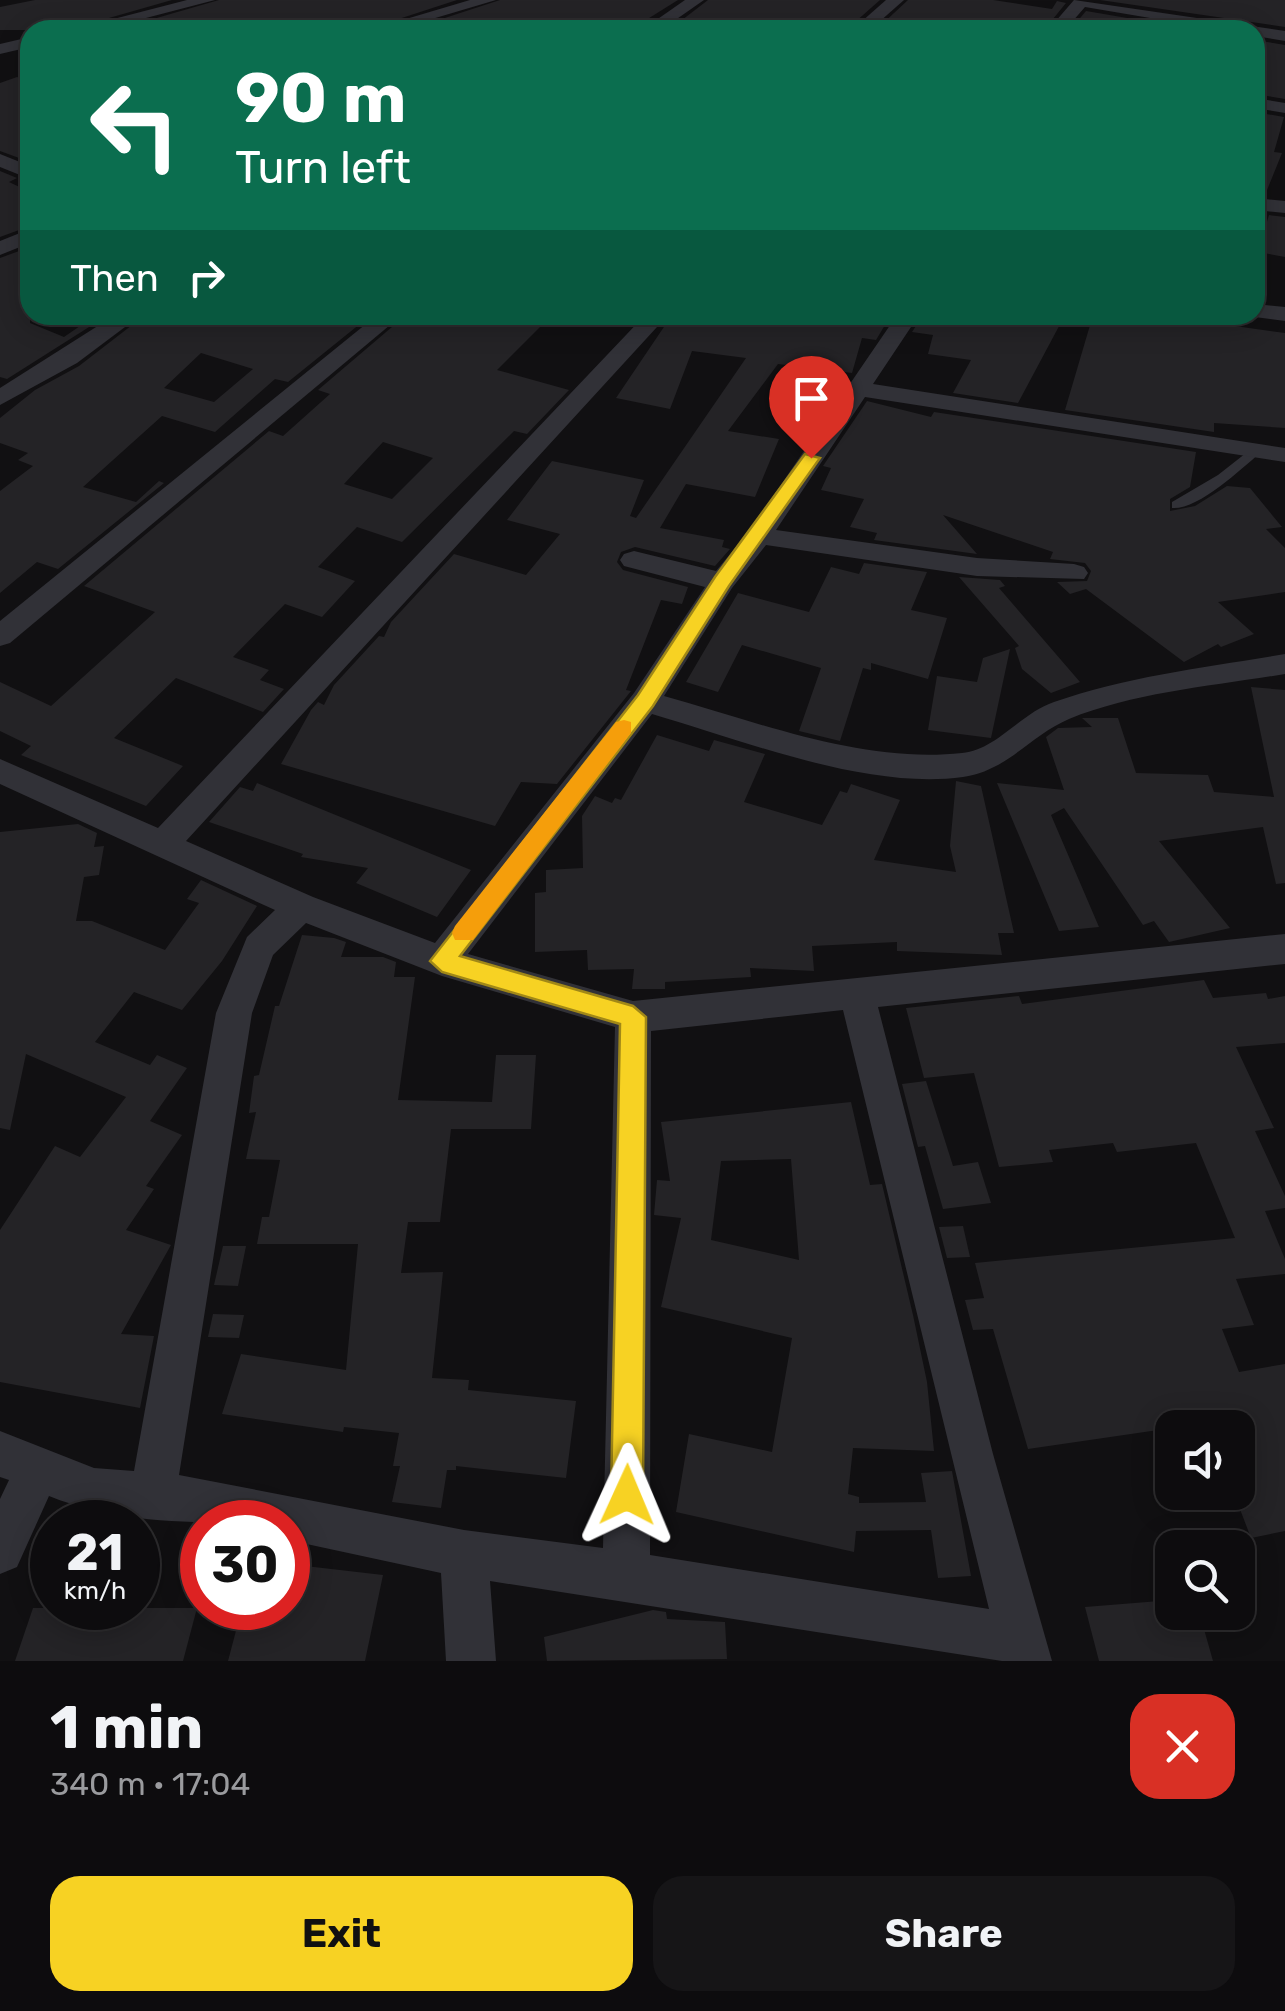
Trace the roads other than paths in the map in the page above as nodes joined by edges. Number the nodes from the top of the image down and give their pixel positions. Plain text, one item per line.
1 (207, 0) edge
2 (488, 0) edge
3 (696, 0) edge
4 (1082, 1) edge
5 (122, 20) edge
6 (414, 20) edge
7 (665, 20) edge
8 (1065, 20) edge
9 (1194, 20) edge
10 (116, 325) edge
11 (379, 325) edge
12 (648, 325) edge
13 (901, 325) edge
14 (859, 389) junction
15 (0, 398) edge
16 (1255, 450) junction
17 (1285, 455) edge
18 (1177, 505) dead end
19 (759, 536) junction
20 (634, 560) dead end
21 (1074, 573) dead end
22 (722, 582) junction
23 (0, 636) edge
24 (1285, 664) edge
25 (645, 700) junction
26 (0, 771) edge
27 (164, 844) junction
28 (301, 907) junction
29 (1285, 949) edge
30 (442, 961) junction
31 (858, 994) junction
32 (633, 1017) junction
33 (19, 1462) edge
34 (154, 1494) junction
35 (0, 1550) edge
36 (464, 1554) junction
37 (626, 1574) junction
38 (1024, 1650) edge
39 (471, 1661) edge

1 - 5 street
2 - 6 street
3 - 7 street
4 - 8 street
4 - 9 street
10 - 15 street
11 - 23 street
12 - 27 street
13 - 14 street
14 - 16 street
14 - 19 street
16 - 17 street
16 - 18 lane
19 - 21 street
19 - 22 street
20 - 22 street
22 - 25 street
24 - 25 street
25 - 30 street
26 - 27 street
27 - 28 street
28 - 30 street
28 - 34 street
29 - 31 street
30 - 32 street
31 - 32 street
31 - 38 street
32 - 37 street
33 - 34 street
33 - 35 street
34 - 36 street
36 - 37 street
36 - 39 street
37 - 38 street

